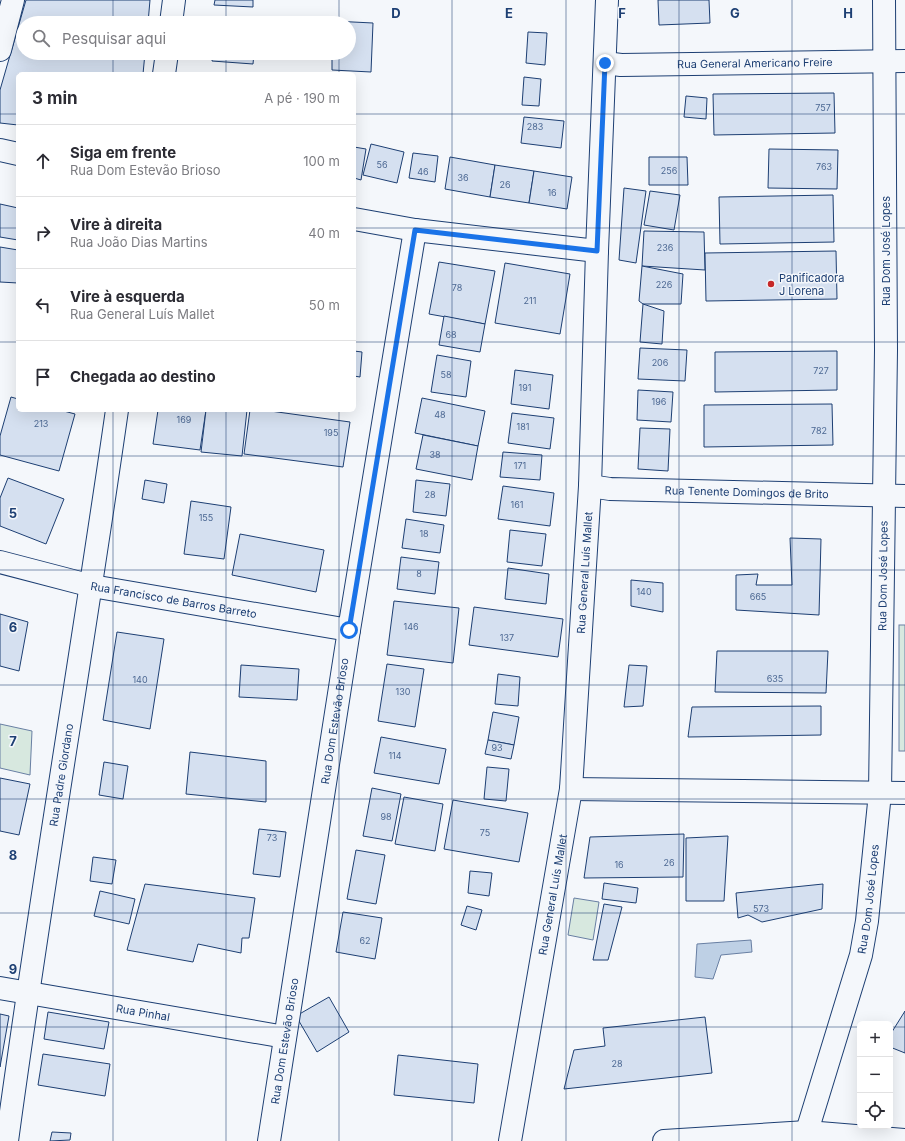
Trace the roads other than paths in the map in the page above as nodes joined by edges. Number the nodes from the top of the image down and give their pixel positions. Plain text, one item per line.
1 (13, 0) edge
2 (174, 0) edge
3 (607, 0) edge
4 (884, 0) edge
5 (172, 16) edge
6 (0, 50) edge
7 (166, 60) edge
8 (895, 61) edge
9 (605, 63) junction
10 (164, 72) edge
11 (0, 150) edge
12 (16, 154) edge
13 (356, 219) edge
14 (415, 230) junction
15 (597, 251) junction
16 (117, 412) edge
17 (590, 486) junction
18 (895, 496) edge
19 (0, 562) edge
20 (92, 586) junction
21 (349, 630) junction
22 (571, 789) junction
23 (880, 793) junction
24 (905, 793) edge
25 (0, 988) edge
26 (27, 992) junction
27 (285, 1037) junction
28 (805, 1137) edge
29 (905, 1140) edge
30 (7, 1141) edge
31 (269, 1141) edge
32 (510, 1141) edge
33 (664, 1141) edge

1 - 6 street
2 - 5 street
3 - 9 street, Rua General Luís Mallet
4 - 8 street, Rua Dom José Lopes
7 - 10 street
8 - 9 street, Rua General Americano Freire
8 - 18 street, Rua Dom José Lopes
9 - 15 street, Rua General Luís Mallet
11 - 12 street
13 - 14 street
14 - 15 street
14 - 21 street, Rua Dom Estevão Brioso
15 - 17 street, Rua General Luís Mallet
16 - 20 street, Rua Padre Giordano
17 - 18 street, Rua Tenente Domingos de Brito
17 - 22 street, Rua General Luís Mallet
18 - 23 street, Rua Dom José Lopes
19 - 20 street, Rua Francisco de Barros Barreto
20 - 21 street, Rua Francisco de Barros Barreto
20 - 26 street, Rua Padre Giordano
21 - 27 street, Rua Dom Estevão Brioso
22 - 23 street
22 - 32 street, Rua General Luís Mallet
23 - 24 street
23 - 28 street, Rua Dom José Lopes
25 - 26 street, Rua Pinhal
26 - 27 street, Rua Pinhal
26 - 30 street, Rua Padre Giordano
27 - 31 street, Rua Dom Estevão Brioso
28 - 29 street
28 - 33 street

